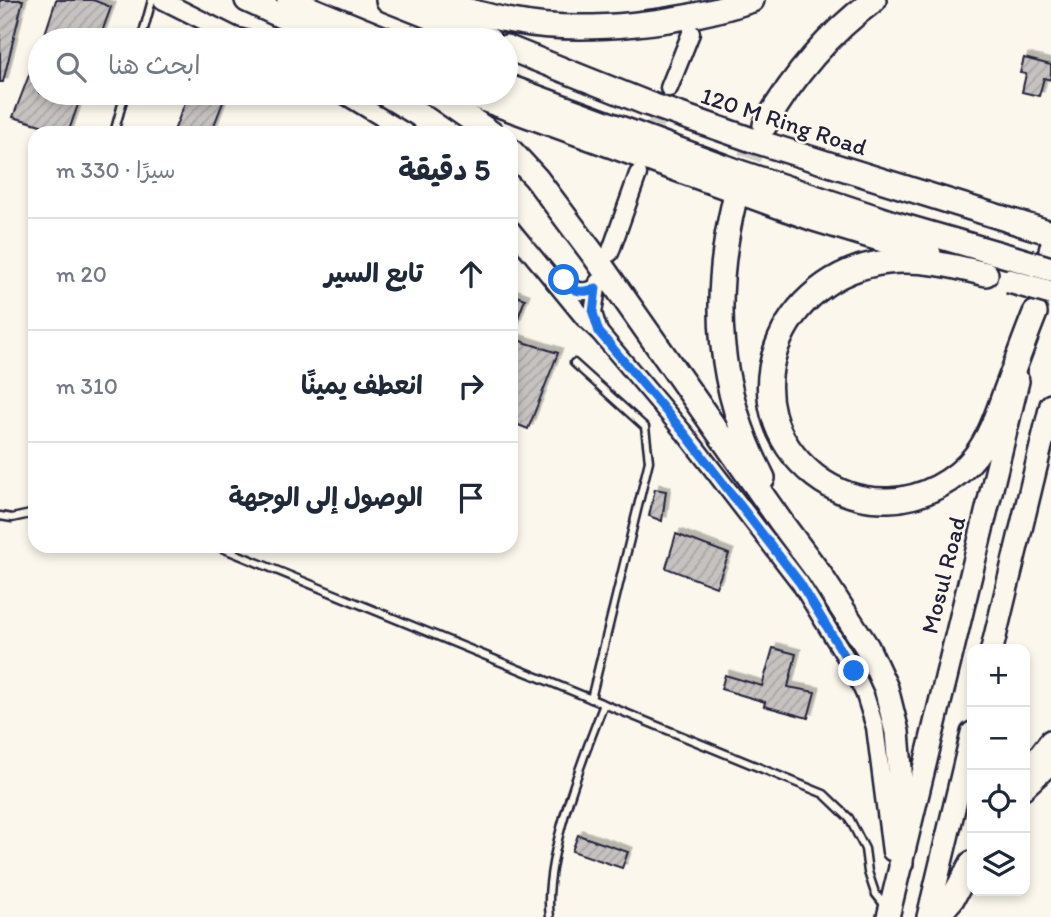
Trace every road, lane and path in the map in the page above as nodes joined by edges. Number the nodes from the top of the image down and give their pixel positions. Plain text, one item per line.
1 (152, 0) edge
2 (162, 0) edge
3 (247, 0) edge
4 (289, 0) edge
5 (388, 0) edge
6 (428, 0) edge
7 (752, 0) edge
8 (874, 0) edge
9 (144, 28) edge
10 (218, 28) edge
11 (307, 28) edge
12 (358, 28) edge
13 (459, 28) edge
14 (691, 33) dead end
15 (518, 52) edge
16 (669, 88) tunnel mouth
17 (518, 90) edge
18 (122, 105) edge
19 (361, 105) edge
20 (378, 105) edge
21 (450, 105) edge
22 (499, 105) edge
23 (765, 125) tunnel mouth
24 (116, 126) edge
25 (395, 126) edge
26 (410, 126) edge
27 (481, 126) edge
28 (518, 159) edge
29 (638, 174) dead end
30 (734, 202) tunnel mouth
31 (518, 224) edge
32 (1051, 233) edge
33 (518, 238) edge
34 (1051, 247) edge
35 (610, 253) dead end
36 (1051, 269) edge
37 (1012, 270) junction
38 (986, 274) junction
39 (1051, 293) edge
40 (1035, 313) junction
41 (599, 332) junction
42 (574, 363) dead end
43 (1051, 405) edge
44 (28, 515) edge
45 (0, 516) edge
46 (233, 553) edge
47 (819, 573) junction
48 (993, 644) edge
49 (590, 699) junction
50 (604, 704) junction
51 (1051, 742) edge
52 (967, 754) edge
53 (1051, 766) edge
54 (1030, 770) edge
55 (1030, 785) edge
56 (901, 863) junction
57 (967, 872) edge
58 (895, 887) junction
59 (889, 914) edge
60 (551, 917) edge
61 (928, 917) edge
62 (936, 917) edge

1 - 9 lane
2 - 10 street
3 - 11 highway
4 - 12 highway
5 - 13 highway
6 - 7 highway
8 - 23 highway
14 - 16 street
15 - 32 highway, 120 M Ring Road
17 - 37 highway
18 - 24 lane
19 - 25 street
20 - 26 street
21 - 27 highway
22 - 38 highway
28 - 47 highway
29 - 35 street
30 - 47 highway
31 - 41 street
33 - 41 street
34 - 40 highway, Mosul Road
36 - 37 highway, bridge
37 - 38 highway
37 - 39 highway, bridge
38 - 40 highway
40 - 56 highway, Mosul Road
41 - 58 street
42 - 49 lane
43 - 48 highway
44 - 45 lane
46 - 49 lane
47 - 56 highway
49 - 50 lane
50 - 59 lane
50 - 60 lane
51 - 54 highway
52 - 61 highway
53 - 55 street
56 - 58 highway, Mosul Road
57 - 62 highway
58 - 59 highway, Mosul Road

